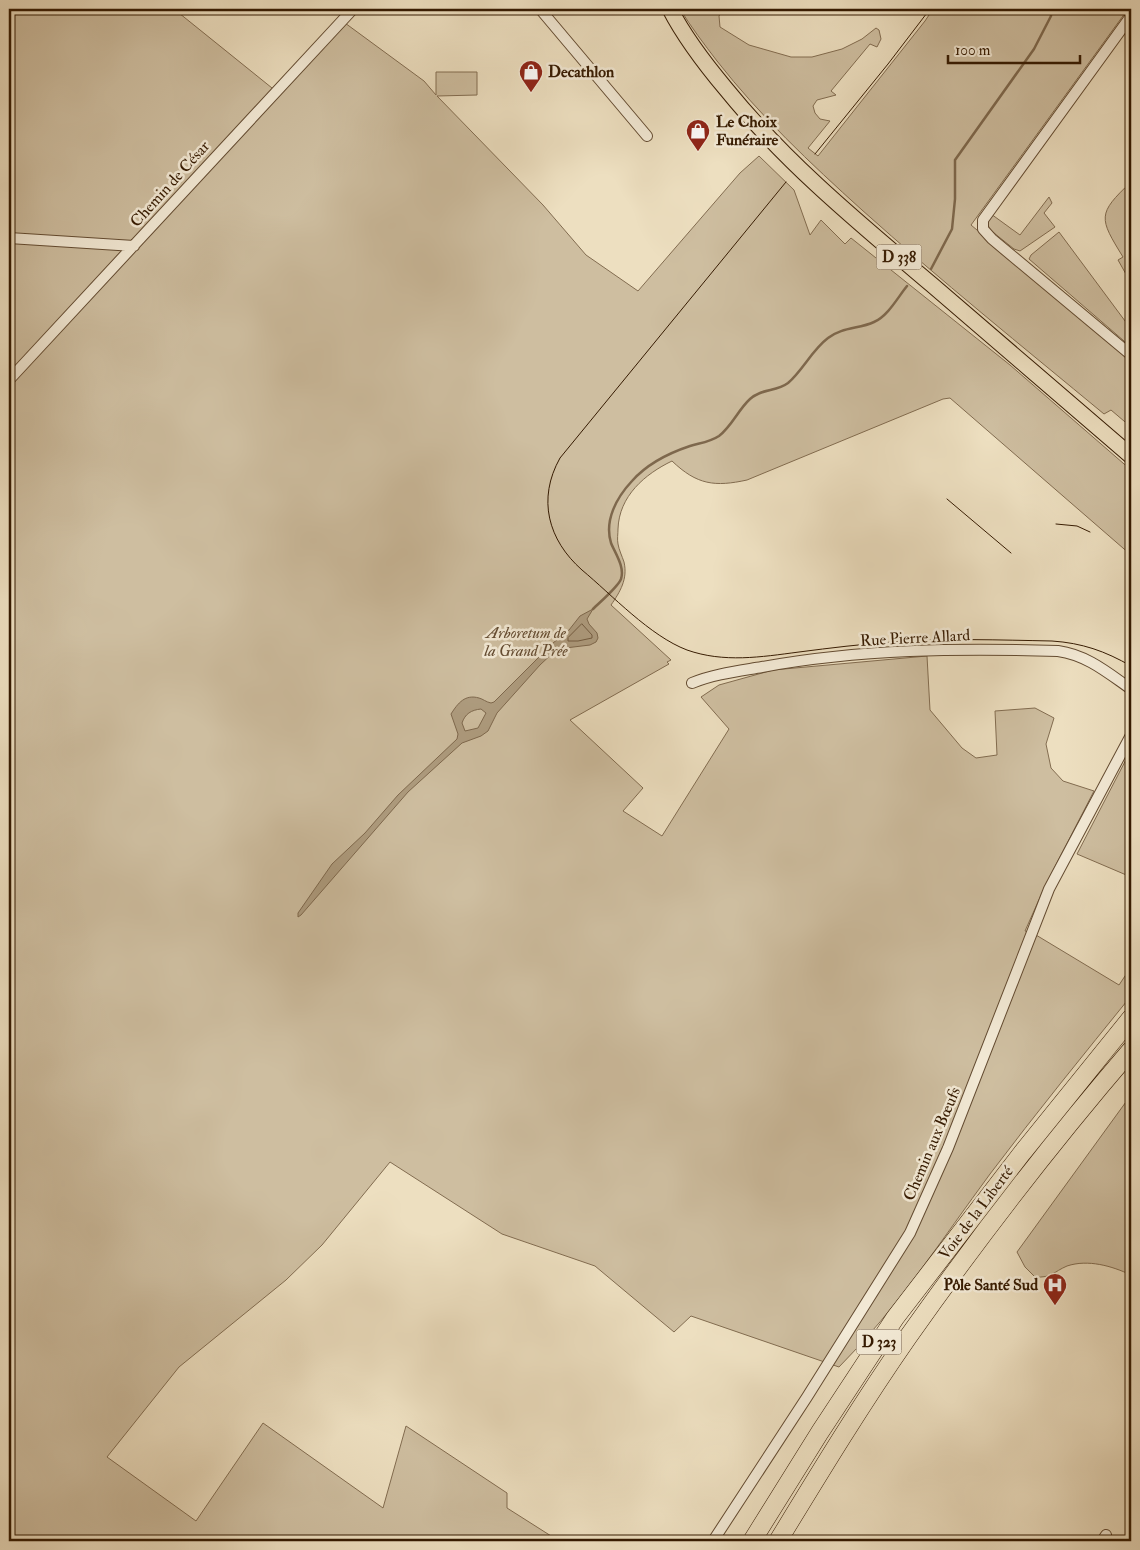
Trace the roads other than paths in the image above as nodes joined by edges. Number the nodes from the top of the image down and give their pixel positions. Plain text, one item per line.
1 (353, 9) edge
2 (540, 9) edge
3 (670, 9) edge
4 (1131, 16) edge
5 (648, 136) dead end
6 (9, 238) edge
7 (134, 246) junction
8 (1131, 355) edge
9 (9, 380) edge
10 (1131, 456) edge
11 (692, 683) dead end
12 (1131, 689) edge
13 (1131, 735) edge
14 (1131, 1018) edge
15 (1131, 1050) edge
16 (713, 1541) edge
17 (752, 1541) edge
18 (778, 1541) edge

1 - 7 street, Chemin de César
2 - 5 street
3 - 10 main road, D 338
4 - 8 street
6 - 7 street
7 - 9 street, Chemin de César
11 - 12 street, Rue Pierre Allard
13 - 16 street, Chemin aux Bœufs
14 - 17 highway, Voie de la Liberté / D 323
15 - 18 highway, Voie de la Liberté / D 323

